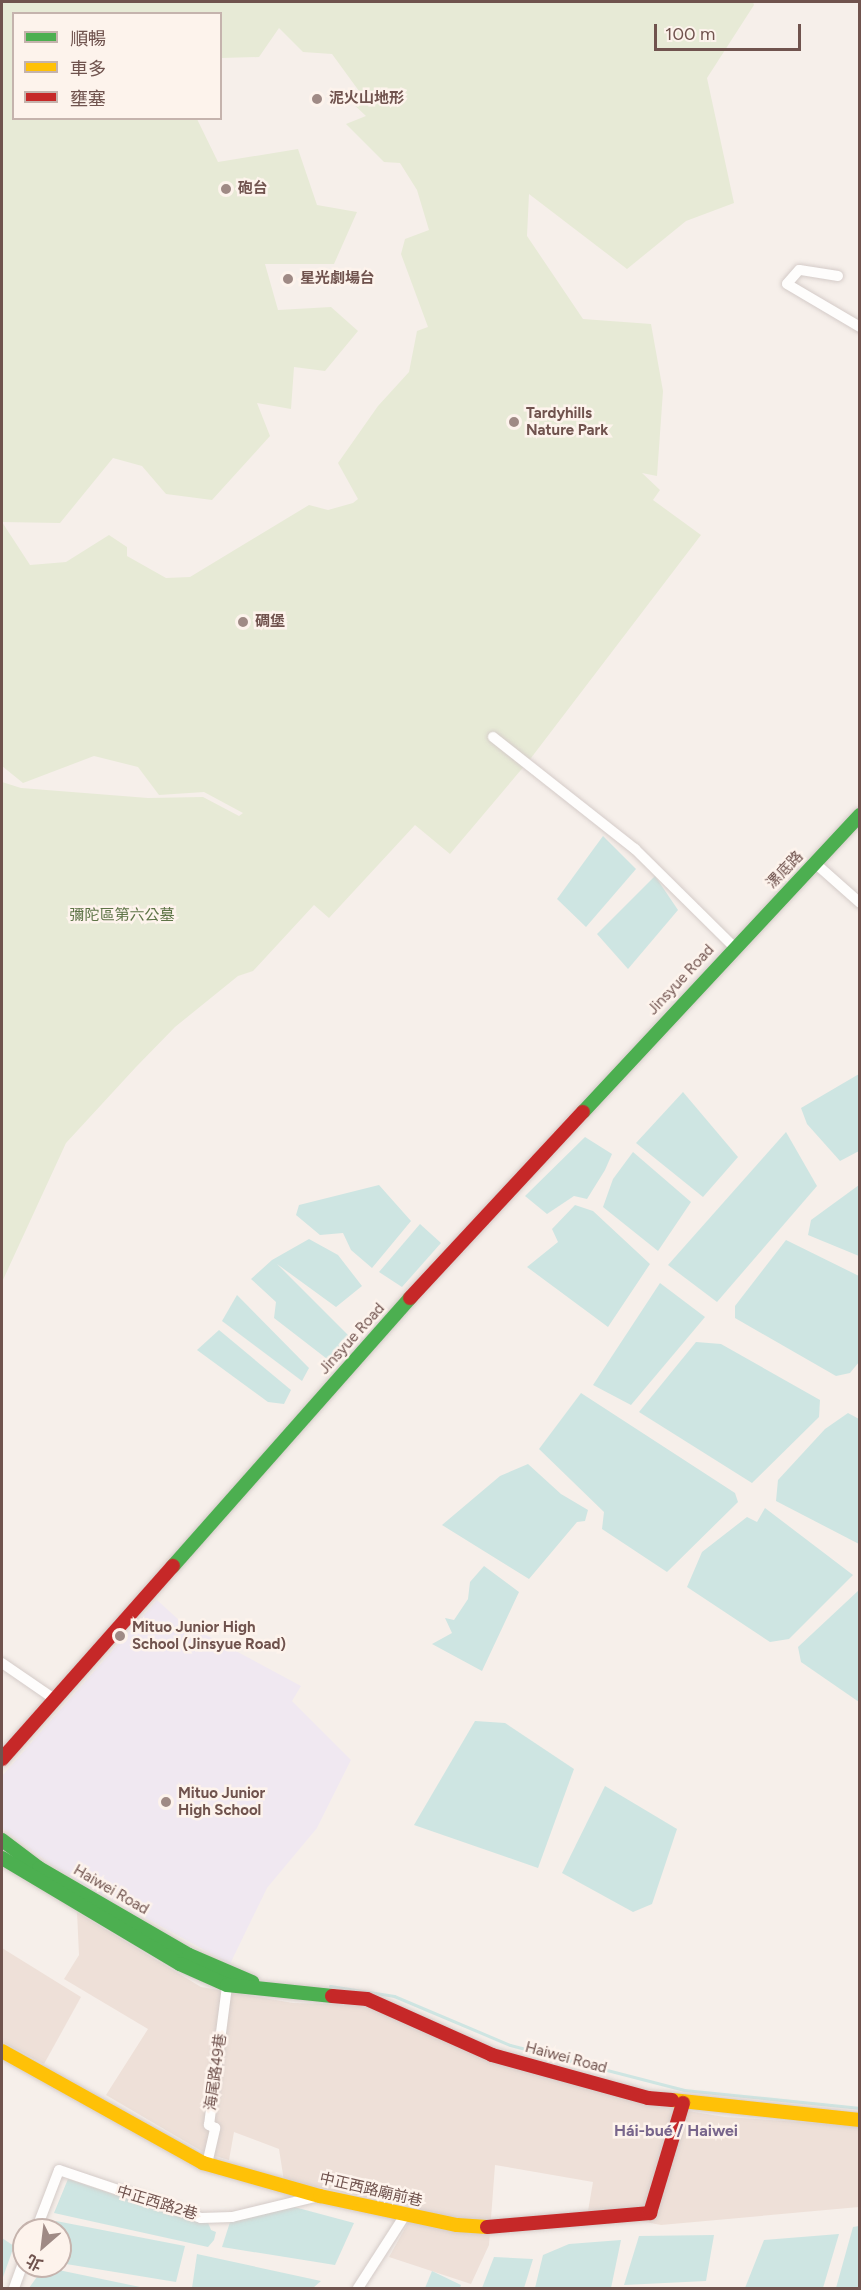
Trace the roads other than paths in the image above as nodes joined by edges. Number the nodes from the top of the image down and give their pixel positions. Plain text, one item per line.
1 (838, 276) dead end
2 (860, 327) edge
3 (493, 737) dead end
4 (860, 815) edge
5 (815, 863) junction
6 (860, 903) edge
7 (734, 947) junction
8 (2, 1663) edge
9 (53, 1698) junction
10 (2, 1758) edge
11 (2, 1840) edge
12 (2, 1858) edge
13 (228, 1980) junction
14 (2, 2050) edge
15 (683, 2103) junction
16 (860, 2121) edge
17 (207, 2164) junction
18 (320, 2196) junction
19 (405, 2215) junction
20 (40, 2218) edge
21 (358, 2289) edge

1 - 2 street
3 - 7 street
4 - 5 street, 漯底路
5 - 6 street
5 - 7 street, 漯底路
7 - 9 street, Jinsyue Road
8 - 9 street
9 - 10 street, Jinsyue Road
11 - 13 street, Haiwei Road
12 - 13 street, Haiwei Road
13 - 15 street, Haiwei Road
13 - 17 street, 海尾路49巷
14 - 17 street, 中正西路廟前巷
15 - 16 street, Haiwei Road
15 - 19 street, 中正西路廟前巷
17 - 18 street, 中正西路廟前巷
18 - 19 street, 中正西路廟前巷
18 - 20 street, 中正西路2巷
19 - 21 street

